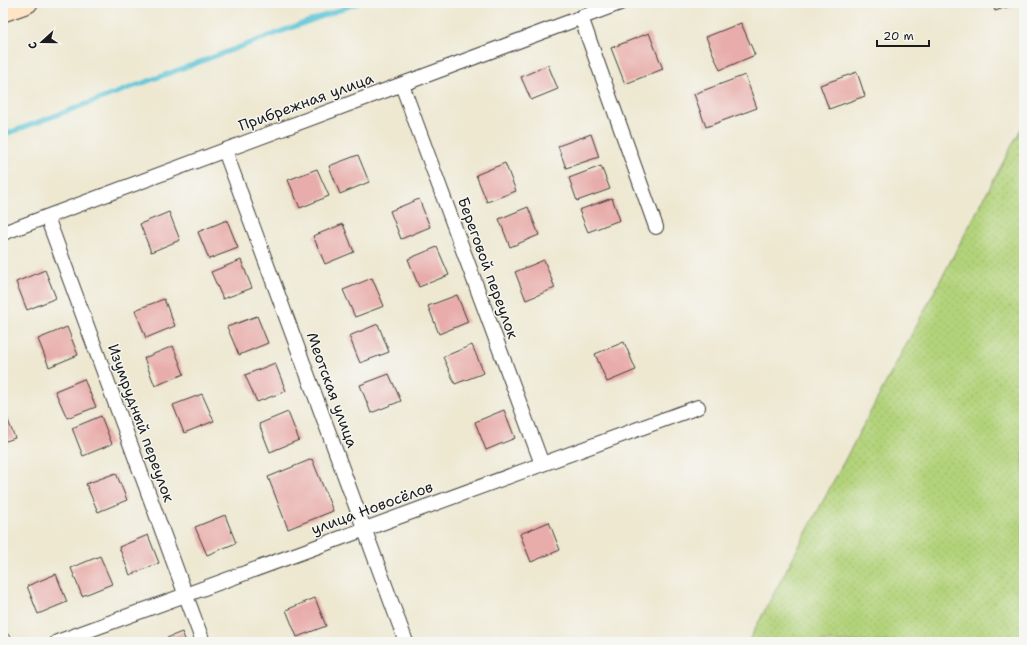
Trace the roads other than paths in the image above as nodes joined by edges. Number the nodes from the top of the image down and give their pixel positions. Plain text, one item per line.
1 (28, 3) edge
2 (620, 3) edge
3 (3, 12) edge
4 (581, 18) junction
5 (402, 85) junction
6 (225, 151) junction
7 (47, 217) junction
8 (656, 227) dead end
9 (3, 233) edge
10 (698, 406) dead end
11 (542, 464) junction
12 (364, 529) junction
13 (186, 595) junction
14 (57, 642) edge
15 (203, 642) edge
16 (406, 642) edge

1 - 3 main road
2 - 4 street, Прибрежная улица
4 - 5 street, Прибрежная улица
4 - 8 street
5 - 6 street, Прибрежная улица
5 - 11 street, Береговой переулок
6 - 7 street, Прибрежная улица
6 - 12 street, Меотская улица
7 - 9 street, Прибрежная улица
7 - 13 street, Изумрудный переулок
10 - 11 street, улица Новосёлов
11 - 12 street, улица Новосёлов
12 - 13 street, улица Новосёлов
12 - 16 street, Меотская улица
13 - 14 street, улица Новосёлов
13 - 15 street, Изумрудный переулок

